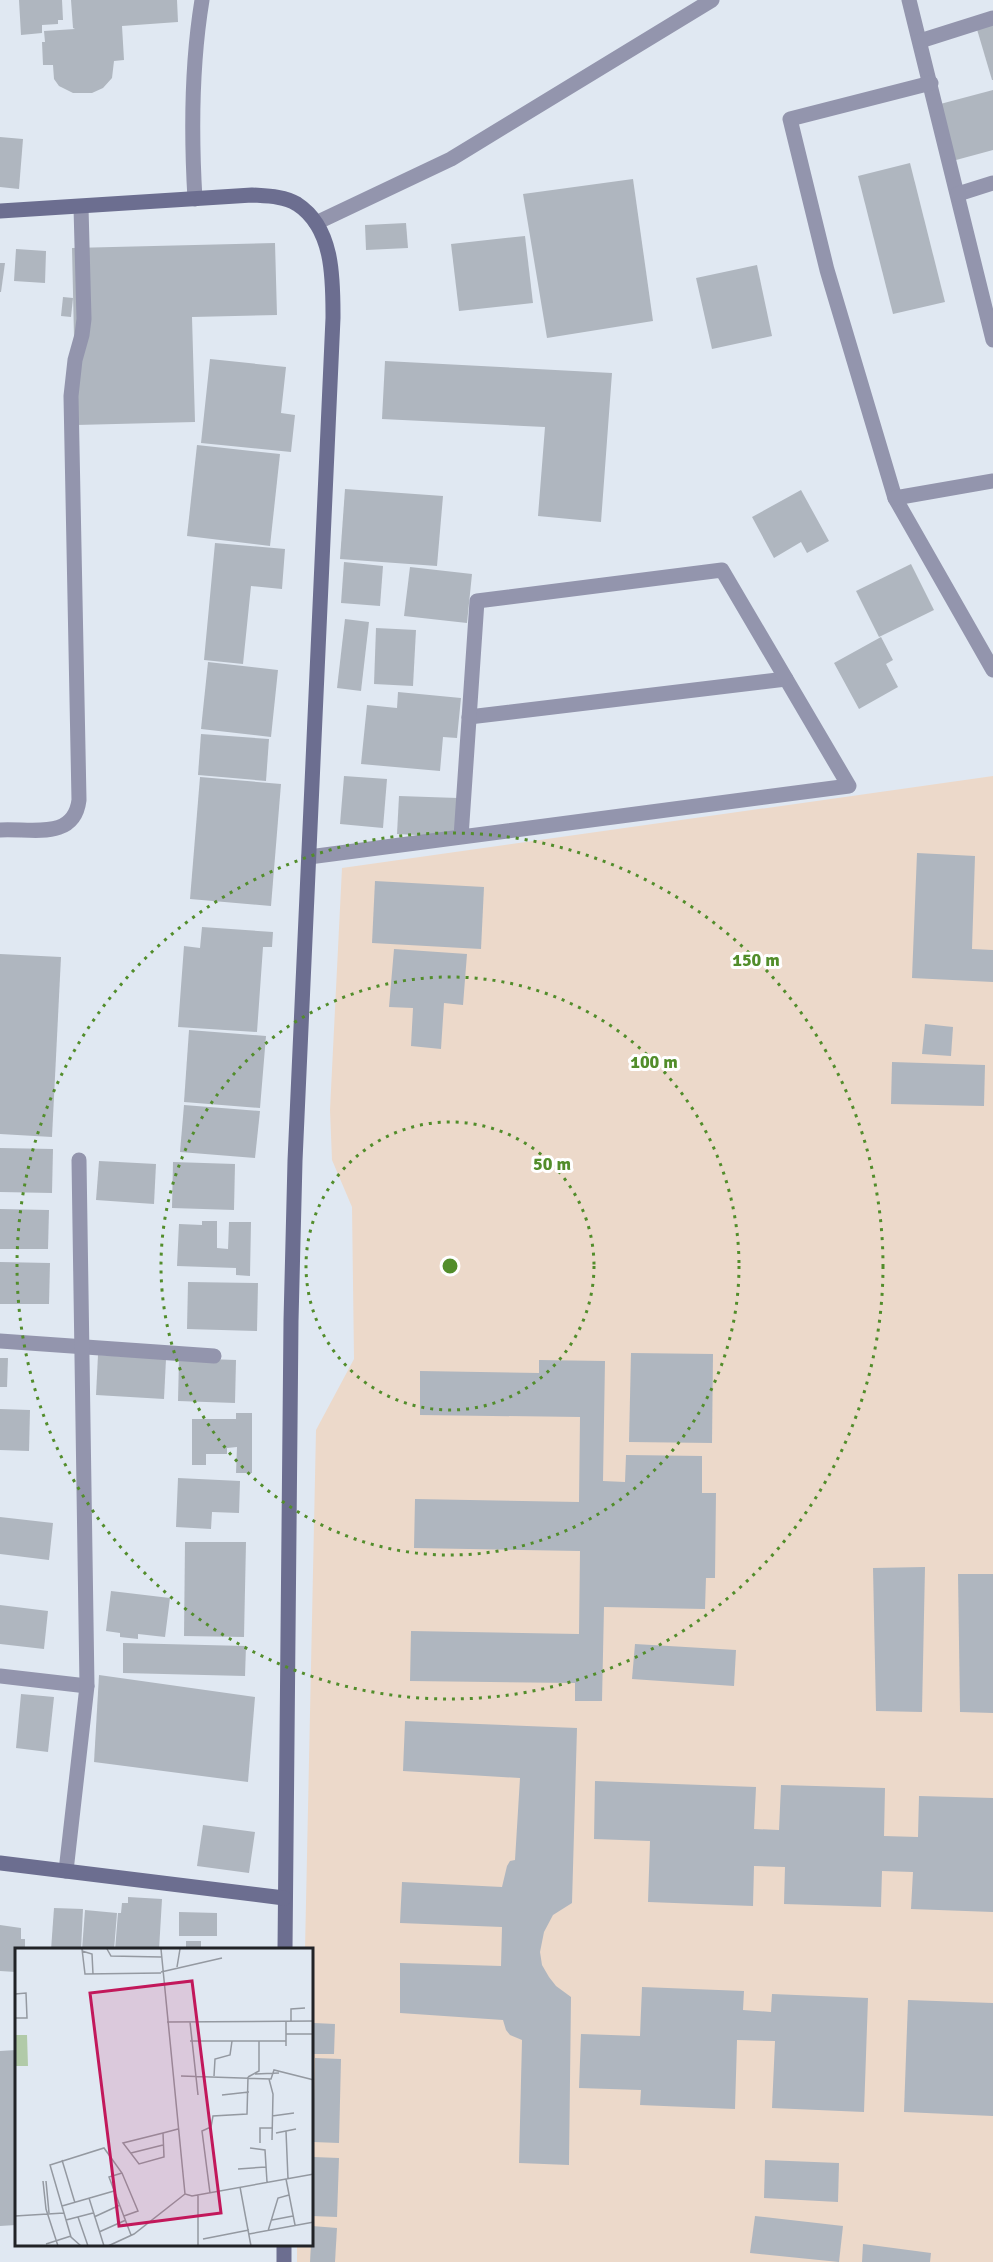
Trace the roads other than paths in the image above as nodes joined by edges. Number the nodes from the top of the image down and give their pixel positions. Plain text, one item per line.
1 (202, 0) edge
2 (712, 0) edge
3 (909, 0) edge
4 (993, 18) edge
5 (920, 41) junction
6 (931, 82) junction
7 (993, 183) edge
8 (958, 195) junction
9 (195, 199) junction
10 (81, 207) junction
11 (0, 211) edge
12 (316, 223) junction
13 (993, 338) edge
14 (993, 481) edge
15 (895, 498) junction
16 (993, 670) edge
17 (786, 679) junction
18 (469, 717) junction
19 (0, 830) edge
20 (461, 837) junction
21 (309, 857) junction
22 (79, 1160) dead end
23 (0, 1341) edge
24 (82, 1348) junction
25 (214, 1356) dead end
26 (0, 1676) edge
27 (87, 1686) junction
28 (0, 1863) edge
29 (66, 1871) junction
30 (284, 1898) junction
31 (285, 1948) edge

1 - 9 street
2 - 12 street
3 - 5 street
4 - 5 street
5 - 6 street
6 - 8 street
6 - 15 street
7 - 8 street
8 - 13 street
9 - 10 street
9 - 12 street
10 - 11 street
10 - 19 street
12 - 21 street
14 - 15 street
15 - 16 street
17 - 18 street
17 - 18 street
17 - 20 street
18 - 20 street
20 - 21 street
21 - 30 street
22 - 24 street
23 - 24 street
24 - 25 street
24 - 27 street
26 - 27 street
27 - 29 street
28 - 29 street
29 - 30 street
30 - 31 street

